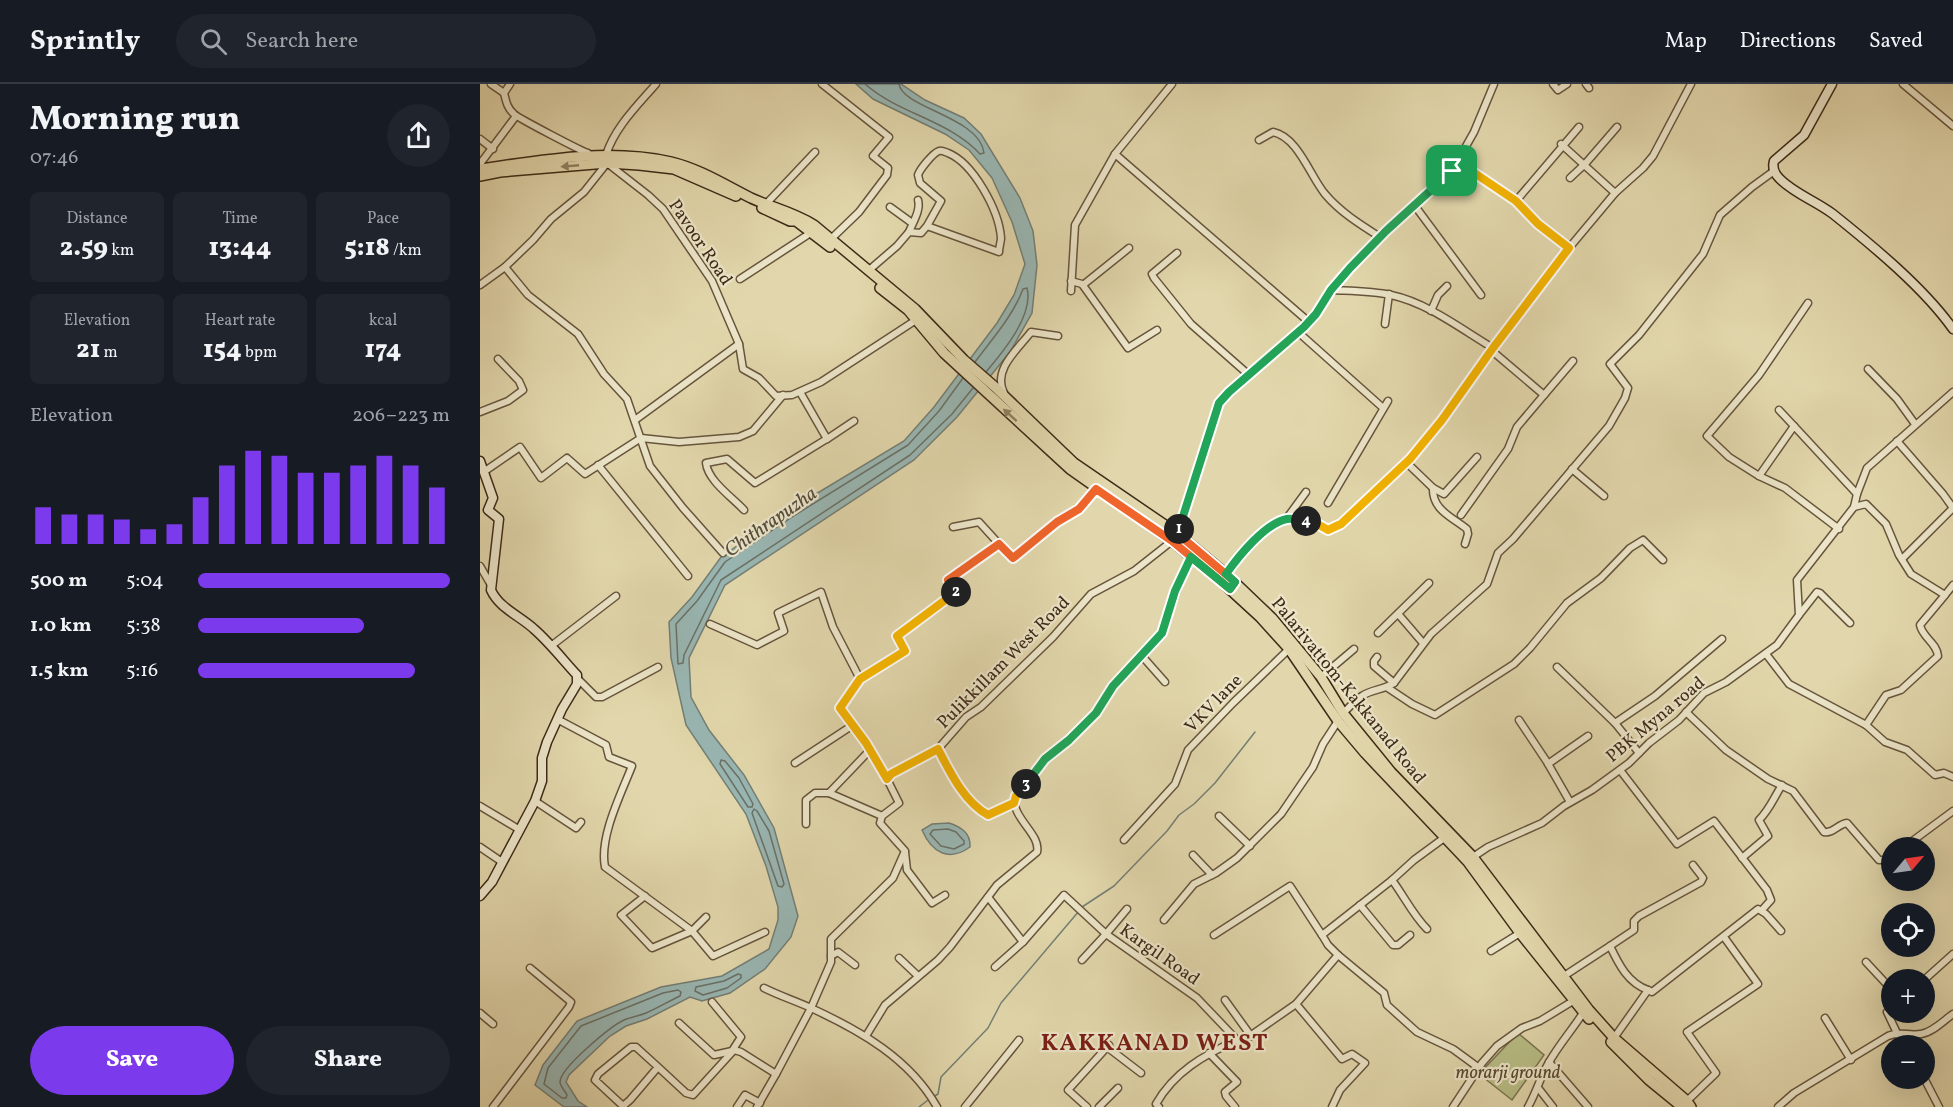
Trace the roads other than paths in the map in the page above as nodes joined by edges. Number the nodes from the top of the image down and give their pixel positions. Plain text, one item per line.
1 (491, 84) edge
2 (510, 84) edge
3 (656, 84) edge
4 (822, 84) edge
5 (1172, 84) edge
6 (1494, 84) edge
7 (1553, 84) edge
8 (1567, 84) edge
9 (1691, 84) edge
10 (1832, 84) edge
11 (1903, 84) edge
12 (504, 93) junction
13 (516, 116) junction
14 (1953, 126) edge
15 (1579, 127) dead end
16 (1617, 127) dead end
17 (480, 139) edge
18 (1259, 140) dead end
19 (1563, 145) junction
20 (493, 149) junction
21 (815, 152) dead end
22 (1115, 154) junction
23 (606, 159) junction
24 (1458, 162) junction
25 (480, 164) edge
26 (1586, 164) junction
27 (533, 165) junction
28 (480, 169) edge
29 (1774, 171) junction
30 (480, 176) edge
31 (1570, 178) dead end
32 (1615, 193) junction
33 (918, 200) dead end
34 (1516, 201) junction
35 (766, 204) junction
36 (1415, 206) junction
37 (890, 207) dead end
38 (912, 224) junction
39 (927, 226) junction
40 (812, 232) junction
41 (909, 232) junction
42 (1380, 237) junction
43 (831, 240) junction
44 (1129, 248) dead end
45 (1569, 248) junction
46 (1177, 253) dead end
47 (505, 267) junction
48 (868, 271) junction
49 (740, 279) dead end
50 (1071, 281) junction
51 (480, 285) edge
52 (1083, 285) junction
53 (1447, 286) dead end
54 (1331, 290) junction
55 (1071, 291) dead end
56 (1389, 294) junction
57 (1480, 295) dead end
58 (1808, 303) dead end
59 (1431, 311) junction
60 (916, 320) junction
61 (1309, 322) junction
62 (1385, 324) dead end
63 (1953, 329) edge
64 (1157, 330) dead end
65 (1298, 332) junction
66 (1058, 336) dead end
67 (739, 344) junction
68 (1492, 349) junction
69 (498, 359) dead end
70 (1573, 361) dead end
71 (962, 364) junction
72 (1868, 369) dead end
73 (1249, 375) junction
74 (800, 392) junction
75 (1953, 392) edge
76 (783, 395) junction
77 (1544, 395) junction
78 (1007, 399) junction
79 (1388, 401) dead end
80 (1382, 407) junction
81 (1779, 410) dead end
82 (480, 412) edge
83 (635, 420) junction
84 (854, 421) dead end
85 (1915, 424) junction
86 (1794, 426) junction
87 (641, 438) junction
88 (826, 439) junction
89 (1897, 441) junction
90 (1477, 457) dead end
91 (480, 460) edge
92 (1406, 462) junction
93 (598, 465) junction
94 (1572, 469) junction
95 (484, 471) junction
96 (1759, 476) junction
97 (1433, 488) junction
98 (1096, 489) junction
99 (1306, 492) dead end
100 (1857, 494) junction
101 (1604, 496) dead end
102 (1328, 504) dead end
103 (1854, 507) junction
104 (1953, 508) edge
105 (744, 510) dead end
106 (1461, 515) dead end
107 (1287, 519) junction
108 (953, 527) dead end
109 (1839, 529) junction
110 (1175, 538) junction
111 (999, 544) junction
112 (1465, 544) dead end
113 (723, 553) dead end
114 (1191, 557) junction
115 (1902, 559) junction
116 (1663, 560) dead end
117 (480, 567) edge
118 (1226, 574) junction
119 (688, 576) dead end
120 (1429, 583) dead end
121 (491, 585) junction
122 (1953, 585) edge
123 (1232, 586) junction
124 (1945, 595) junction
125 (616, 596) dead end
126 (1399, 615) junction
127 (1799, 615) junction
128 (1850, 622) dead end
129 (710, 624) dead end
130 (1378, 633) dead end
131 (1722, 639) dead end
132 (1423, 643) junction
133 (551, 646) junction
134 (1289, 649) junction
135 (1354, 649) dead end
136 (1766, 654) junction
137 (1142, 656) junction
138 (1377, 657) dead end
139 (658, 667) dead end
140 (1557, 667) dead end
141 (1321, 677) junction
142 (578, 679) junction
143 (860, 679) junction
144 (1165, 682) dead end
145 (1394, 682) junction
146 (1388, 688) junction
147 (1686, 712) junction
148 (1341, 717) junction
149 (557, 719) junction
150 (1519, 720) dead end
151 (1615, 723) junction
152 (1866, 725) junction
153 (853, 726) junction
154 (1588, 736) dead end
155 (938, 749) junction
156 (870, 750) junction
157 (1639, 753) junction
158 (795, 763) dead end
159 (1548, 764) junction
160 (1620, 770) junction
161 (1953, 776) edge
162 (887, 779) junction
163 (1782, 785) junction
164 (829, 793) junction
165 (535, 801) junction
166 (1570, 802) junction
167 (1014, 803) junction
168 (480, 807) edge
169 (1953, 811) edge
170 (882, 816) junction
171 (1219, 816) dead end
172 (581, 822) dead end
173 (806, 824) dead end
174 (520, 830) junction
175 (1918, 837) edge
176 (1444, 838) junction
177 (1124, 840) dead end
178 (1250, 846) junction
179 (480, 847) edge
180 (905, 851) junction
181 (1193, 855) dead end
182 (1473, 857) junction
183 (1742, 858) junction
184 (1881, 860) edge
185 (502, 862) junction
186 (1693, 865) dead end
187 (1212, 875) junction
188 (1392, 880) junction
189 (945, 895) dead end
190 (480, 896) edge
191 (645, 896) junction
192 (988, 897) junction
193 (1360, 905) junction
194 (1126, 909) dead end
195 (1762, 910) junction
196 (706, 917) dead end
197 (1164, 920) dead end
198 (1427, 929) dead end
199 (692, 931) junction
200 (1781, 931) dead end
201 (765, 932) dead end
202 (1520, 933) junction
203 (1106, 934) junction
204 (1214, 935) dead end
205 (1322, 935) junction
206 (1410, 935) dead end
207 (1724, 937) junction
208 (1023, 942) junction
209 (1610, 946) junction
210 (1491, 951) dead end
211 (1953, 954) edge
212 (1338, 955) junction
213 (831, 956) junction
214 (899, 958) dead end
215 (1082, 960) dead end
216 (1866, 962) dead end
217 (855, 965) dead end
218 (995, 967) dead end
219 (531, 968) dead end
220 (1935, 970) edge
221 (918, 976) junction
222 (1564, 976) junction
223 (1881, 978) edge
224 (764, 988) dead end
225 (1648, 990) junction
226 (1225, 1000) dead end
227 (1573, 1001) junction
228 (712, 1002) dead end
229 (1296, 1004) junction
230 (811, 1008) junction
231 (480, 1013) edge
232 (1583, 1013) junction
233 (1953, 1014) edge
234 (1825, 1018) dead end
235 (679, 1023) dead end
236 (1892, 1023) edge
237 (493, 1024) dead end
238 (1897, 1033) junction
239 (866, 1036) junction
240 (1251, 1036) junction
241 (1614, 1038) junction
242 (1019, 1040) dead end
243 (1237, 1040) junction
244 (732, 1051) junction
245 (1209, 1053) junction
246 (1851, 1060) junction
247 (1549, 1062) junction
248 (658, 1067) junction
249 (1479, 1068) junction
250 (1141, 1073) dead end
251 (776, 1074) junction
252 (1654, 1078) junction
253 (1118, 1088) dead end
254 (1539, 1089) junction
255 (1930, 1089) edge
256 (759, 1105) edge
257 (1686, 1105) edge
258 (493, 1107) edge
259 (737, 1107) edge
260 (938, 1107) edge
261 (965, 1107) edge
262 (1087, 1107) edge
263 (1099, 1107) edge
264 (1159, 1107) edge
265 (1235, 1107) edge
266 (1332, 1107) edge
267 (1454, 1107) edge
268 (1528, 1107) edge
269 (1553, 1107) edge
270 (1588, 1107) edge
271 (1778, 1107) edge
272 (1939, 1107) edge

1 - 12 street
2 - 12 street
3 - 23 street
4 - 43 street
5 - 22 street
6 - 24 street
7 - 8 street
9 - 32 street
10 - 29 main road
11 - 14 street
12 - 13 street
13 - 20 street
13 - 23 street
15 - 19 street
16 - 26 street
17 - 20 street
18 - 42 street
19 - 26 street
19 - 34 street
20 - 25 street
21 - 35 street
22 - 50 street
22 - 61 street
23 - 27 main road
23 - 35 main road
23 - 40 main road
23 - 47 street
23 - 67 street, Pavoor Road
24 - 34 street
24 - 36 street
26 - 31 street
26 - 32 street
27 - 28 main road
27 - 30 main road
29 - 63 main road
29 - 94 street
32 - 45 street
33 - 38 street
34 - 45 street
35 - 43 main road
36 - 42 street
36 - 57 street
37 - 38 street
38 - 41 street
39 - 39 street
39 - 41 street
40 - 49 street
40 - 60 main road
41 - 48 street
42 - 54 street
43 - 48 main road
44 - 52 street
45 - 68 street
46 - 73 street
47 - 51 street
47 - 83 street
48 - 71 main road
50 - 52 street
50 - 55 street
52 - 64 street
53 - 59 street
54 - 56 street
54 - 61 street
56 - 59 street
56 - 62 street
58 - 96 street
59 - 68 street
60 - 71 main road
60 - 74 street
61 - 65 street
65 - 73 street
65 - 80 street
66 - 78 street
67 - 76 street, Pavoor Road
67 - 83 street
68 - 77 street
68 - 92 street
69 - 82 street
70 - 77 street
71 - 78 main road, Palarivattom-Kakkanad Road
98 -> 71 main road
72 - 85 street
73 - 110 street
74 - 76 street
74 - 88 street
75 - 85 street
76 - 87 street
77 - 106 street
78 - 110 main road, Palarivattom-Kakkanad Road
79 - 80 street
80 - 102 street
81 - 86 street
83 - 87 street
84 - 88 street
85 - 89 street
86 - 96 street
86 - 100 street
87 - 93 street
87 - 113 street
88 - 105 street
89 - 100 street
89 - 104 street
90 - 97 street
91 - 95 main road
92 - 97 street
92 - 107 street
93 - 95 street
93 - 119 street
94 - 101 street
94 - 132 street
95 - 121 main road
96 - 109 street
97 - 112 street
98 - 110 main road
98 - 111 street
99 - 107 street
100 - 103 street
103 - 109 street
103 - 115 street
104 - 115 street
107 - 118 street
108 - 111 street
109 - 127 street
110 - 114 main road
110 - 118 main road, Palarivattom-Kakkanad Road
110 - 155 street, Pulikkillam West Road
111 - 143 street
114 - 123 main road
114 - 137 street
115 - 124 street
116 - 146 street
117 - 121 street
118 - 123 main road, Palarivattom-Kakkanad Road
120 - 126 street
121 - 133 main road
122 - 124 street
123 - 134 main road
123 - 141 main road, Palarivattom-Kakkanad Road
124 - 152 street
125 - 133 street
126 - 130 street
126 - 132 street
127 - 128 street, PBK Myna road
127 - 136 street, PBK Myna road
129 - 143 street
131 - 151 street
132 - 145 street
133 - 142 main road
134 - 148 main road
134 - 177 street, VKV lane
135 - 141 street
136 - 147 street, PBK Myna road
136 - 152 street
137 - 144 street
137 - 167 street
138 - 145 street
139 - 142 street
140 - 151 street
141 - 148 main road, Palarivattom-Kakkanad Road
142 - 149 main road
143 - 153 street
145 - 146 street
146 - 148 street
147 - 157 street, PBK Myna road
147 - 163 street
148 - 176 main road
148 - 178 street
148 - 182 main road, Palarivattom-Kakkanad Road
149 - 165 main road
149 - 191 street
150 - 159 street
151 - 157 street
152 - 161 street
153 - 156 street
153 - 158 street
154 - 159 street
155 - 162 street, Pulikkillam West Road
155 - 167 street
156 - 162 street
156 - 164 street
157 - 160 street, PBK Myna road
159 - 166 street
160 - 166 street, PBK Myna road
160 - 183 street
162 - 170 street
163 - 183 street
163 - 184 street
164 - 170 street
164 - 173 street
165 - 172 street
165 - 174 main road
166 - 182 street, PBK Myna road
167 - 192 street
168 - 174 street
169 - 175 street
170 - 180 street
171 - 178 street
174 - 185 main road
176 - 188 street
176 - 202 main road
178 - 187 street
179 - 185 street
180 - 189 street
180 - 213 street
181 - 187 street
182 - 222 main road, Palarivattom-Kakkanad Road
183 - 195 street
185 - 190 main road
186 - 209 street
187 - 197 street
188 - 193 street
188 - 198 street
191 - 199 street
191 - 199 street
192 - 208 street
192 - 221 street
193 - 205 street
193 - 206 street
194 - 203 street
195 - 200 street
195 - 207 street
196 - 199 street
199 - 201 street
202 - 210 street
202 - 227 main road
203 - 208 street, Kargil Road
203 - 215 street
203 - 243 street, Kargil Road
204 - 205 street
205 - 212 street
207 - 225 street
207 - 257 street
208 - 218 street
209 - 222 street
209 - 225 street
211 - 220 street
212 - 229 street
212 - 249 street
213 - 217 street
213 - 230 street
214 - 221 street
216 - 223 street
219 - 258 street
221 - 239 street
222 - 241 main road, Palarivattom-Kakkanad Road
224 - 230 street
225 - 241 street
226 - 240 street
227 - 232 main road
227 - 249 street
228 - 244 street
229 - 240 street
229 - 266 street
230 - 239 street
230 - 251 street
231 - 237 street
232 - 247 street
232 - 252 main road
233 - 238 street
234 - 246 street
235 - 244 street
236 - 238 street
238 - 246 street
239 - 260 street
240 - 243 street
241 - 252 main road, Palarivattom-Kakkanad Road
242 - 261 street
243 - 245 street
244 - 248 street
244 - 251 street
245 - 264 street
245 - 265 street
246 - 271 street
247 - 254 street
247 - 270 street
248 - 248 street
249 - 267 street
250 - 262 street
251 - 256 street
252 - 257 main road
253 - 263 street
254 - 268 street
254 - 269 street
255 - 272 street
256 - 259 street

